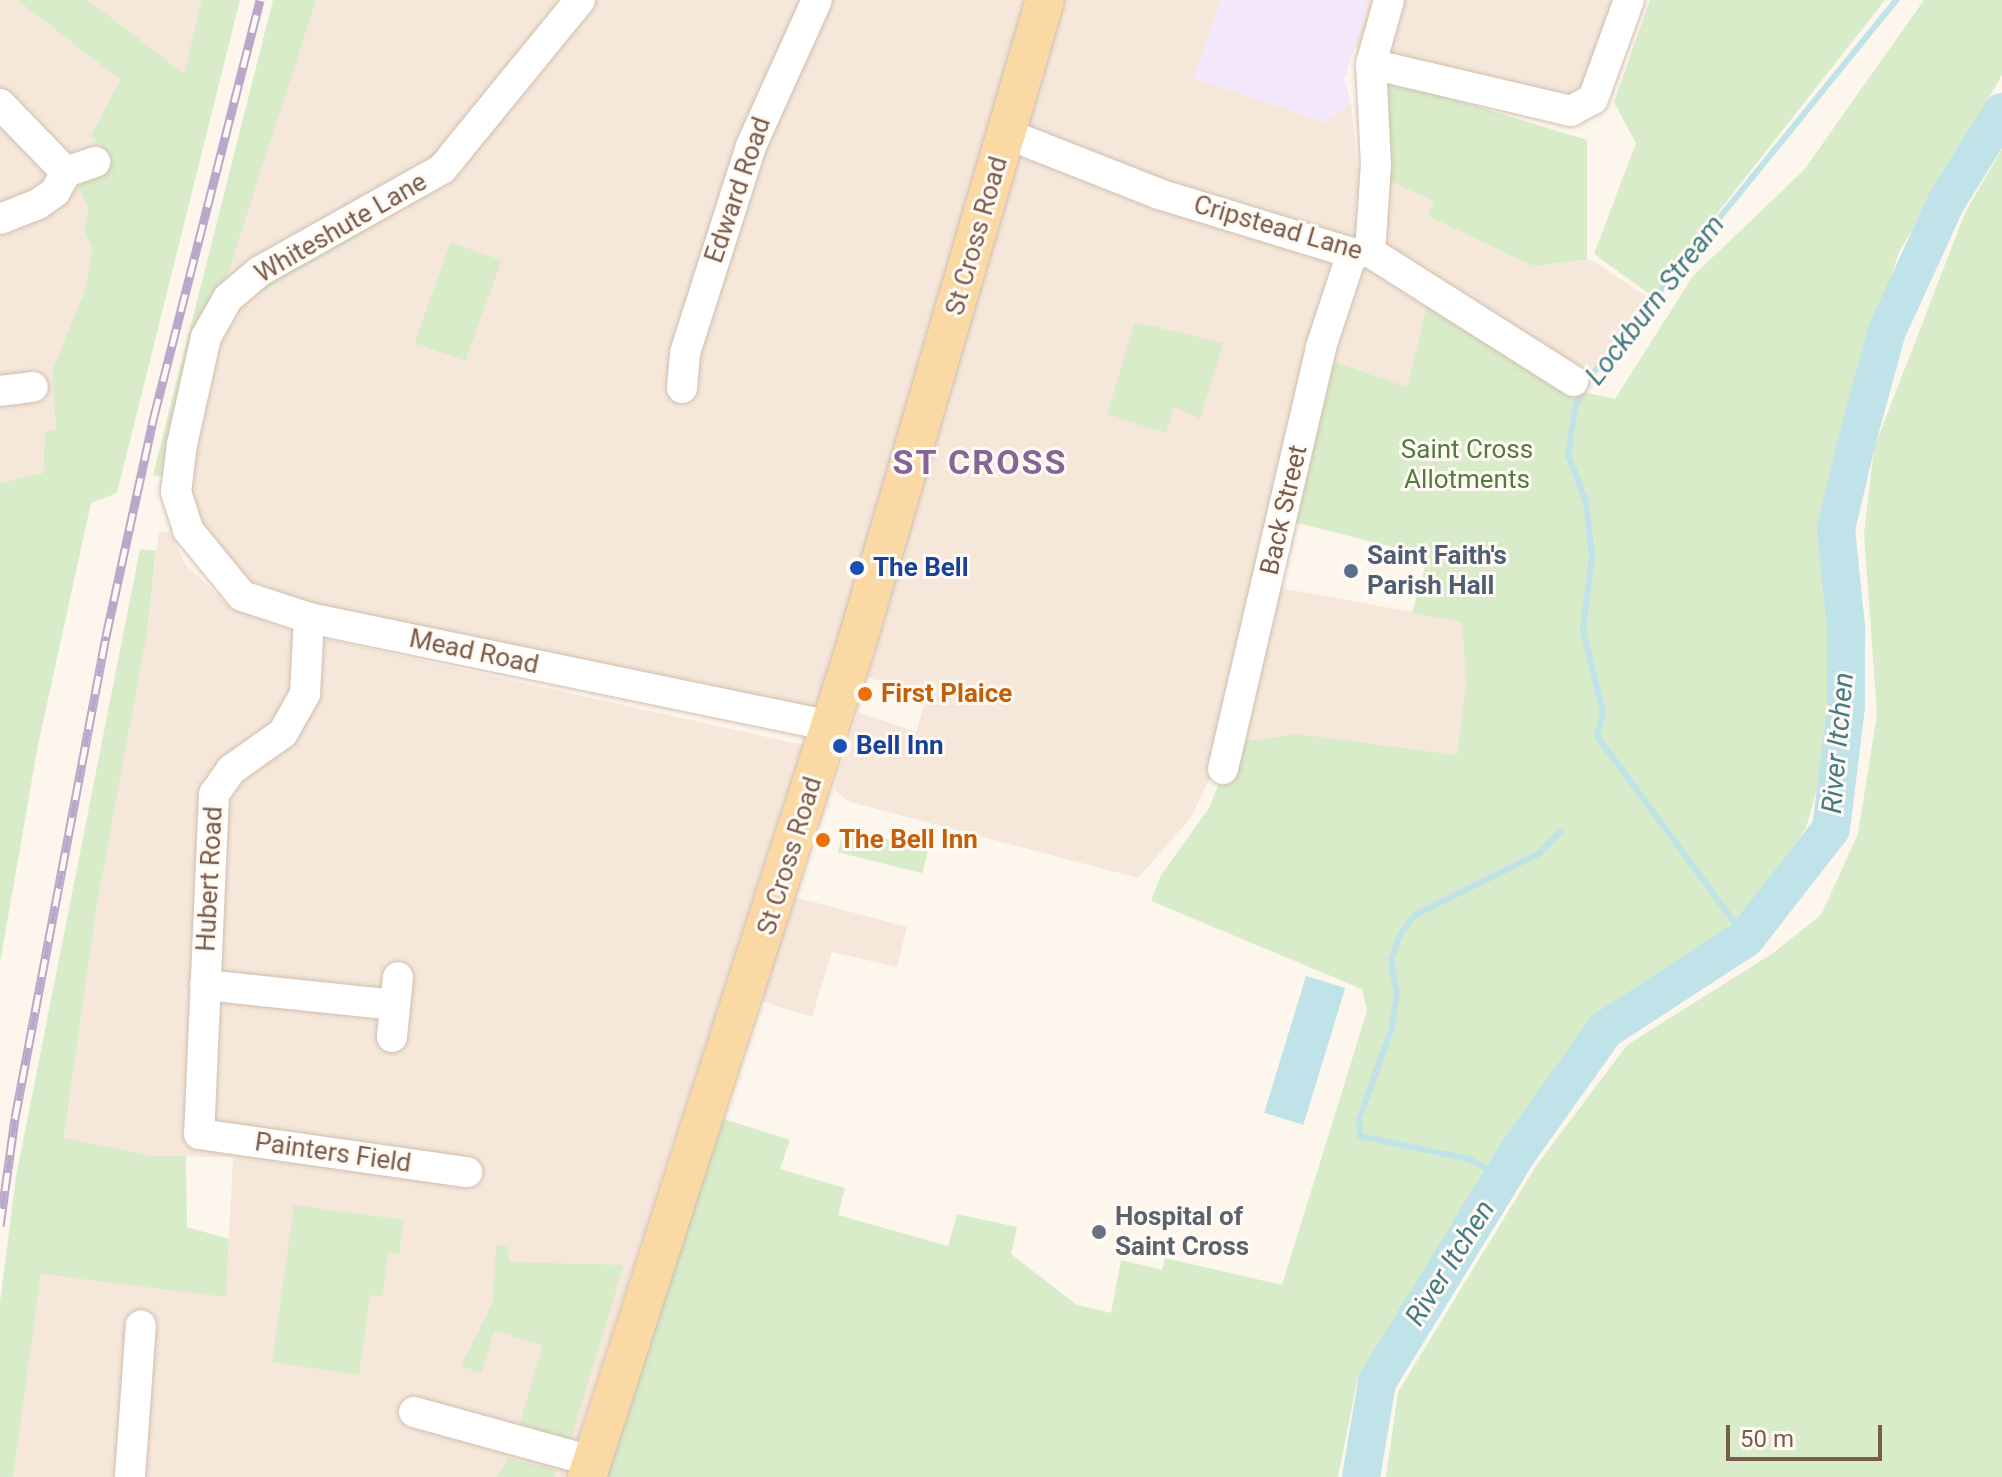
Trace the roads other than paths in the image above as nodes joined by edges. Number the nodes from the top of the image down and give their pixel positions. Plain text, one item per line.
1 (580, 0) edge
2 (817, 0) edge
3 (1045, 0) edge
4 (1389, 0) edge
5 (1629, 0) edge
6 (1371, 64) junction
7 (0, 104) edge
8 (1007, 134) junction
9 (95, 162) dead end
10 (66, 172) junction
11 (0, 219) edge
12 (1361, 253) junction
13 (1573, 381) dead end
14 (33, 387) dead end
15 (682, 388) dead end
16 (0, 391) edge
17 (176, 492) joint
18 (309, 618) junction
19 (831, 726) junction
20 (1223, 769) dead end
21 (205, 985) junction
22 (392, 1037) dead end
23 (199, 1134) joint
24 (467, 1172) dead end
25 (141, 1325) dead end
26 (414, 1412) dead end
27 (590, 1469) edge
28 (130, 1477) edge

1 - 17 street, Whiteshute Lane
2 - 15 street, Edward Road
3 - 8 main road, St Cross Road
4 - 6 street, Back Street
5 - 6 street
6 - 12 street, Back Street
7 - 10 street
8 - 12 street, Cripstead Lane
8 - 19 main road, St Cross Road
9 - 10 street
10 - 11 street
12 - 13 street, Cripstead Lane
12 - 20 street, Back Street
14 - 16 street
17 - 18 street, Mead Road
18 - 19 street, Mead Road
18 - 21 street, Hubert Road
19 - 27 main road, St Cross Road
21 - 22 street, Hubert Road
21 - 23 street, Hubert Road
23 - 24 street, Painters Field
25 - 28 street
26 - 27 street

